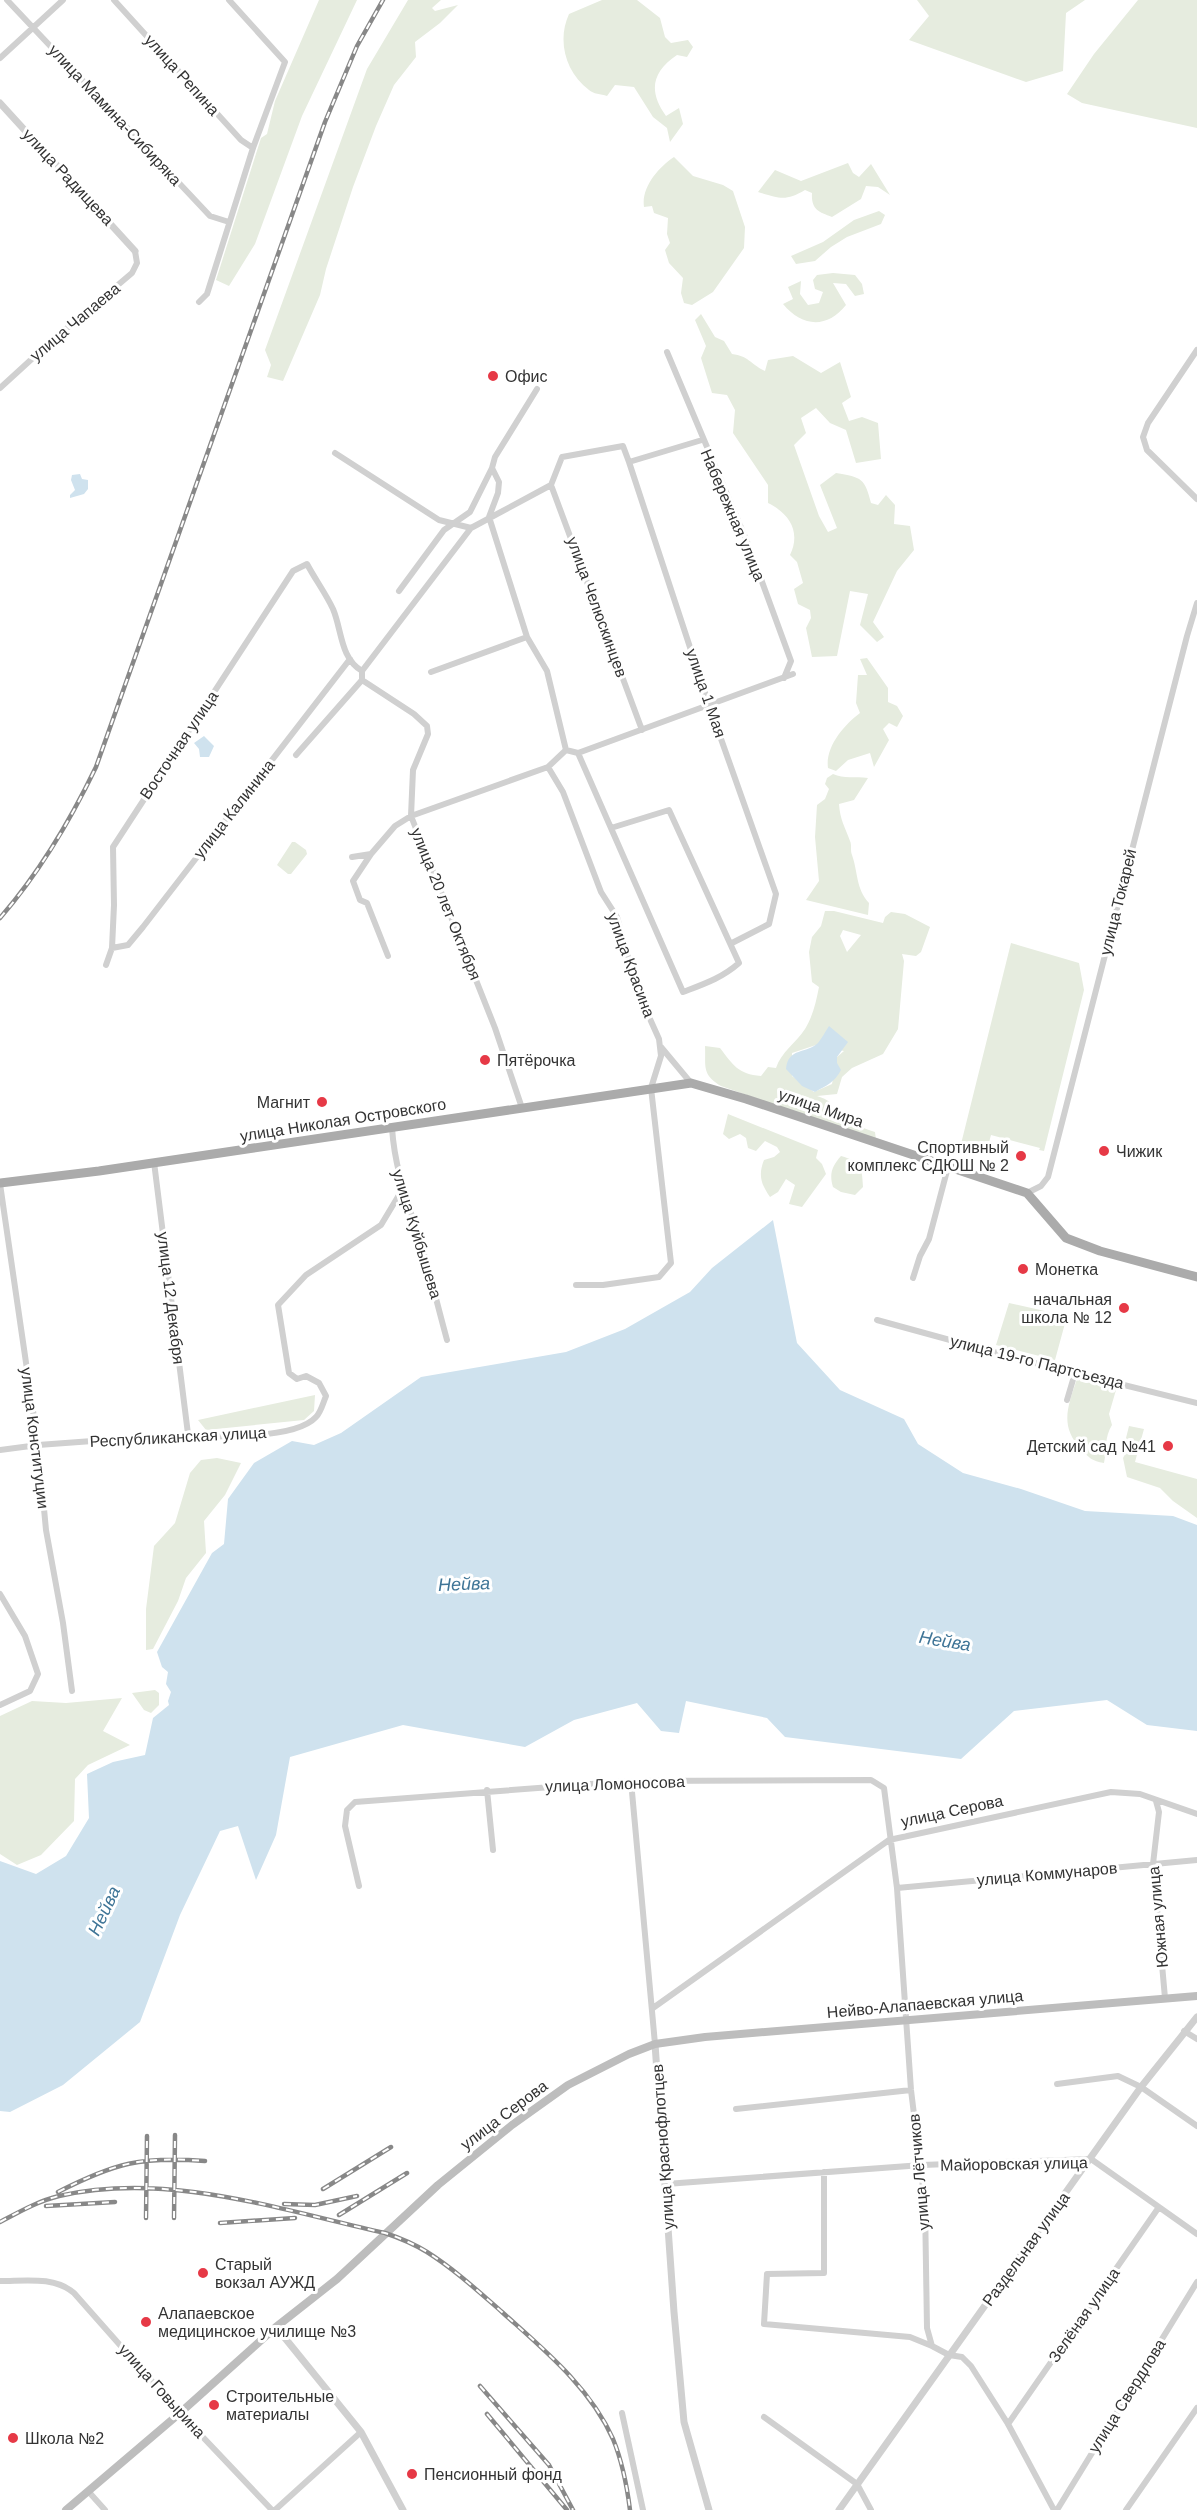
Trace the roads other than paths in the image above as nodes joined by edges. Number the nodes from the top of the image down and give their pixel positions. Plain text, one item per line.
1 (7, 0) edge
2 (63, 0) edge
3 (114, 0) edge
4 (229, 0) edge
5 (33, 28) junction
6 (0, 58) edge
7 (0, 103) edge
8 (253, 148) junction
9 (229, 222) junction
10 (135, 251) joint
11 (199, 302) dead end
12 (1197, 350) edge
13 (667, 352) dead end
14 (0, 388) edge
15 (537, 389) dead end
16 (702, 440) junction
17 (335, 453) dead end
18 (629, 462) junction
19 (492, 468) junction
20 (551, 485) junction
21 (1197, 499) edge
22 (489, 517) junction
23 (455, 524) junction
24 (471, 528) junction
25 (399, 591) dead end
26 (1197, 603) edge
27 (527, 637) junction
28 (350, 659) junction
29 (362, 671) junction
30 (431, 672) dead end
31 (793, 674) dead end
32 (784, 678) junction
33 (362, 680) junction
34 (709, 705) junction
35 (642, 730) junction
36 (566, 750) junction
37 (578, 753) junction
38 (296, 755) dead end
39 (548, 767) junction
40 (411, 816) junction
41 (611, 828) junction
42 (371, 854) junction
43 (352, 857) dead end
44 (732, 943) junction
45 (112, 948) junction
46 (388, 956) dead end
47 (106, 965) dead end
48 (660, 1046) junction
49 (691, 1083) junction
50 (651, 1088) junction
51 (522, 1108) junction
52 (392, 1128) junction
53 (154, 1162) junction
54 (948, 1167) junction
55 (0, 1183) edge
56 (402, 1190) junction
57 (1028, 1193) junction
58 (1197, 1277) edge
59 (913, 1278) dead end
60 (576, 1285) dead end
61 (877, 1320) dead end
62 (447, 1340) dead end
63 (1075, 1373) junction
64 (1067, 1400) dead end
65 (1197, 1403) edge
66 (188, 1434) junction
67 (38, 1445) junction
68 (0, 1450) edge
69 (0, 1594) edge
70 (72, 1691) dead end
71 (0, 1705) edge
72 (631, 1781) junction
73 (884, 1788) joint
74 (486, 1790) junction
75 (1156, 1801) junction
76 (1197, 1814) edge
77 (890, 1840) junction
78 (493, 1850) dead end
79 (1197, 1860) edge
80 (1152, 1864) junction
81 (359, 1887) dead end
82 (897, 1888) junction
83 (1197, 1996) edge
84 (1165, 1998) dead end
85 (653, 2008) junction
86 (1197, 2017) edge
87 (905, 2021) junction
88 (1184, 2031) junction
89 (1197, 2039) edge
90 (655, 2044) junction
91 (1058, 2084) dead end
92 (1141, 2087) junction
93 (911, 2090) junction
94 (736, 2109) dead end
95 (1197, 2126) edge
96 (1091, 2159) junction
97 (922, 2165) junction
98 (824, 2172) junction
99 (666, 2184) junction
100 (1159, 2207) junction
101 (1197, 2234) edge
102 (0, 2281) edge
103 (1197, 2282) edge
104 (276, 2327) junction
105 (932, 2346) junction
106 (949, 2355) junction
107 (1197, 2408) edge
108 (180, 2413) junction
109 (622, 2414) dead end
110 (764, 2417) dead end
111 (1008, 2424) junction
112 (361, 2432) junction
113 (857, 2484) junction
114 (88, 2491) junction
115 (66, 2510) edge
116 (105, 2510) edge
117 (273, 2510) edge
118 (403, 2510) edge
119 (643, 2510) edge
120 (709, 2510) edge
121 (839, 2510) edge
122 (871, 2510) edge
123 (1055, 2510) edge
124 (1126, 2510) edge

1 - 5 street, улица Мамина-Сибиряка
2 - 5 street
3 - 8 street, улица Репина
4 - 8 street
5 - 6 street
5 - 9 street, улица Мамина-Сибиряка
7 - 10 street, улица Радищева
8 - 9 street
9 - 11 street
10 - 14 street, улица Чапаева
12 - 21 street
13 - 16 street, Набережная улица
15 - 19 street
16 - 18 street
16 - 32 street, Набережная улица
17 - 23 street
18 - 20 street
18 - 34 street, улица 1 Мая
19 - 22 street
19 - 23 street
20 - 22 street
20 - 35 street, улица Челюскинцев
22 - 24 street
22 - 27 street
23 - 24 street
23 - 25 street
24 - 29 street
26 - 57 street, улица Токарей
27 - 30 street
27 - 36 street
28 - 29 street
28 - 45 street, улица Калинина
28 - 45 street, Восточная улица
29 - 33 street
31 - 32 street
32 - 34 street
33 - 38 street, улица Калинина
33 - 40 street, улица 20 лет Октября
34 - 35 street
34 - 44 street, улица 1 Мая
35 - 37 street
36 - 37 street
36 - 39 street
37 - 41 street, улица Красина
39 - 40 street
39 - 48 street, улица Красина
40 - 42 street
40 - 51 street, улица 20 лет Октября
41 - 44 street
41 - 44 street, улица Красина
42 - 43 street
42 - 46 street
45 - 47 street, Восточная улица
48 - 49 street
48 - 50 street, улица Красина
49 - 50 main road, улица Николая Островского
49 - 54 main road, улица Мира
50 - 51 main road, улица Николая Островского
50 - 60 street, улица Красина
51 - 52 main road, улица Николая Островского
52 - 53 main road, улица Николая Островского
52 - 56 street, улица Куйбышева
53 - 55 main road, улица Николая Островского
53 - 66 street, улица 12 Декабря
54 - 57 main road, улица Мира
54 - 59 street
55 - 67 street, улица Конституции
56 - 62 street, улица Куйбышева
56 - 66 street, Республиканская улица
57 - 58 main road
61 - 63 street, улица 19-го Партсъезда
63 - 64 street
63 - 65 street, улица 19-го Партсъезда
66 - 67 street, Республиканская улица
67 - 68 street, Республиканская улица
67 - 70 street, улица Конституции
69 - 71 street
72 - 73 street, улица Ломоносова
72 - 74 street, улица Ломоносова
72 - 85 street, улица Краснофлотцев
73 - 77 street, улица Лётчиков
74 - 78 street
74 - 81 street, улица Ломоносова
75 - 76 street, улица Серова
75 - 77 street, улица Серова
75 - 80 street, Южная улица
77 - 82 street, улица Лётчиков
77 - 85 street, улица Серова
79 - 80 street, улица Коммунаров
80 - 82 street, улица Коммунаров
80 - 84 street, Южная улица
82 - 87 street, улица Лётчиков
83 - 87 main road, Нейво-Алапаевская улица
85 - 90 street, улица Краснофлотцев
86 - 88 street, Раздельная улица
87 - 90 main road, Нейво-Алапаевская улица
87 - 93 street, улица Лётчиков
88 - 89 street
88 - 92 street, Раздельная улица
90 - 99 street, улица Краснофлотцев
90 - 104 main road, улица Серова
91 - 92 street
92 - 95 street
92 - 96 street, Раздельная улица
93 - 94 street
93 - 97 street, улица Лётчиков
96 - 97 street, Майоровская улица
96 - 100 street, Майоровская улица
96 - 106 street, Раздельная улица
97 - 98 street, Майоровская улица
97 - 105 street, улица Лётчиков
98 - 99 street, Майоровская улица
98 - 105 street
99 - 120 street, улица Краснофлотцев
100 - 101 street, Майоровская улица
100 - 111 street, Зелёная улица
102 - 108 street, улица Говырина
103 - 123 street, улица Свердлова
104 - 108 main road, улица Серова
104 - 112 street
105 - 106 street
106 - 111 street
106 - 113 street, Раздельная улица
107 - 124 street
108 - 114 main road, улица Серова
108 - 117 street, улица Говырина
109 - 119 street
110 - 113 street
111 - 123 street
112 - 117 street
112 - 118 street
113 - 121 street, Раздельная улица
113 - 122 street
114 - 115 main road, улица Серова
114 - 116 street

